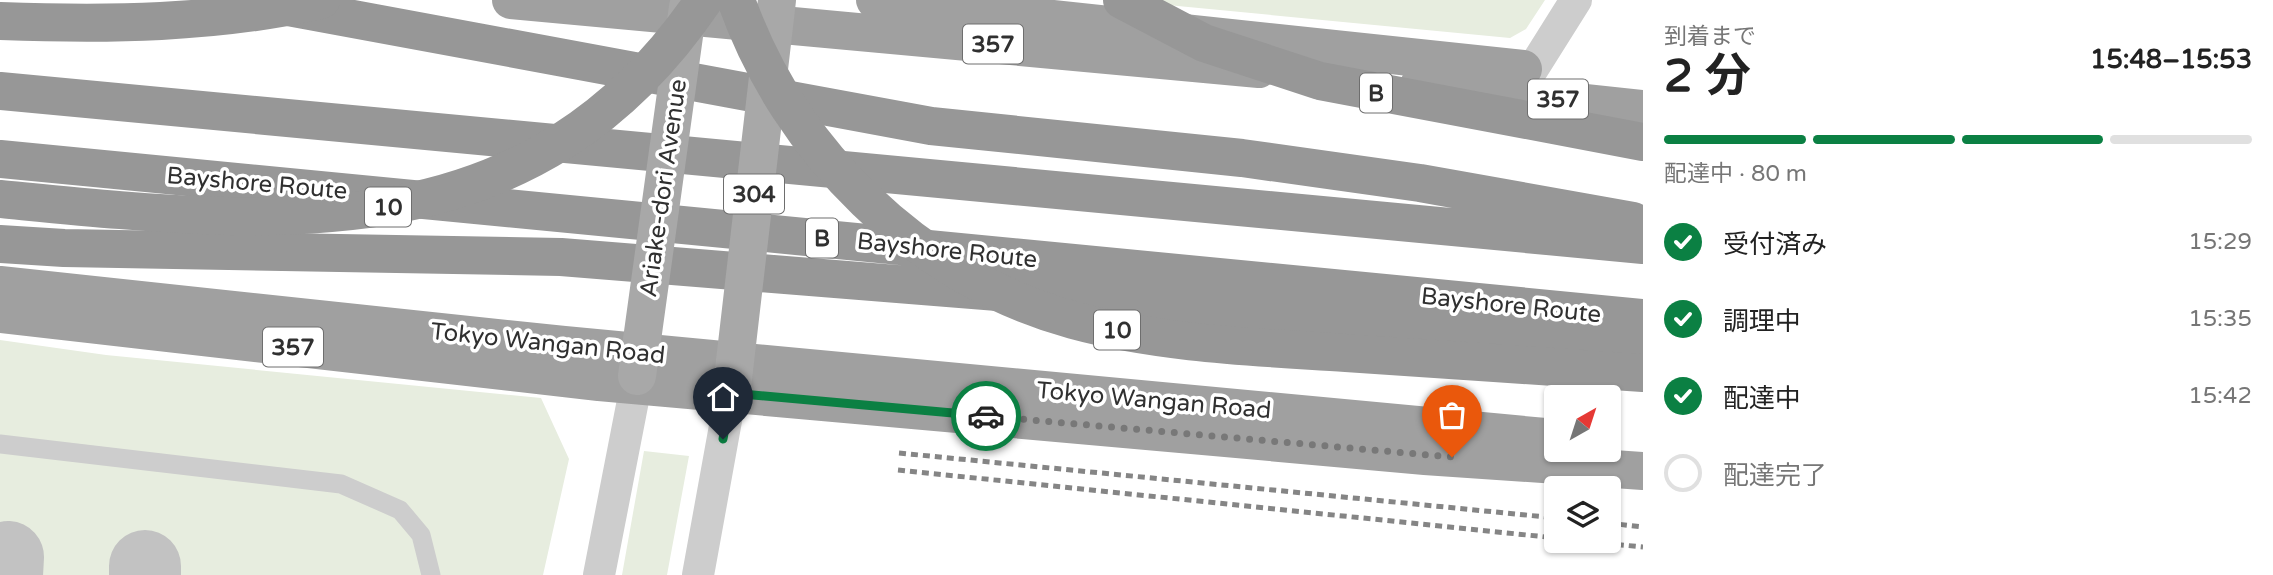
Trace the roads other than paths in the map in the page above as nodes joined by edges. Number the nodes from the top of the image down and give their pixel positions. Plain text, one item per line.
1 (254, 0) edge
2 (321, 0) edge
3 (511, 0) edge
4 (689, 0) edge
5 (704, 0) edge
6 (736, 0) edge
7 (777, 0) edge
8 (875, 0) edge
9 (1122, 0) edge
10 (1576, 0) edge
11 (0, 21) edge
12 (1532, 70) junction
13 (0, 90) edge
14 (1643, 91) edge
15 (1643, 109) edge
16 (1643, 142) edge
17 (0, 159) edge
18 (0, 199) edge
19 (1643, 223) edge
20 (0, 244) edge
21 (1643, 245) edge
22 (0, 285) edge
23 (0, 314) edge
24 (1643, 318) edge
25 (1643, 344) edge
26 (1643, 373) edge
27 (637, 380) junction
28 (731, 390) junction
29 (1544, 437) edge
30 (0, 444) edge
31 (1621, 444) edge
32 (1643, 446) edge
33 (1643, 471) edge
34 (431, 575) edge
35 (599, 575) edge
36 (698, 575) edge

1 - 19 highway
2 - 11 highway, bridge
3 - 15 highway, 357
4 - 27 main road, Ariake-dori Avenue, bridge
5 - 18 highway, 10, bridge
6 - 26 highway, 10, bridge
7 - 28 main road, 304, bridge
8 - 12 highway
9 - 16 highway, B, bridge
10 - 12 street
12 - 14 highway
13 - 21 highway
17 - 24 highway, Bayshore Route / B
20 - 25 highway
22 - 29 highway, Tokyo Wangan Road / 357
23 - 27 highway, 357
27 - 28 highway, 357
27 - 35 street
28 - 33 highway, 357
28 - 36 street
30 - 34 street
31 - 32 highway

